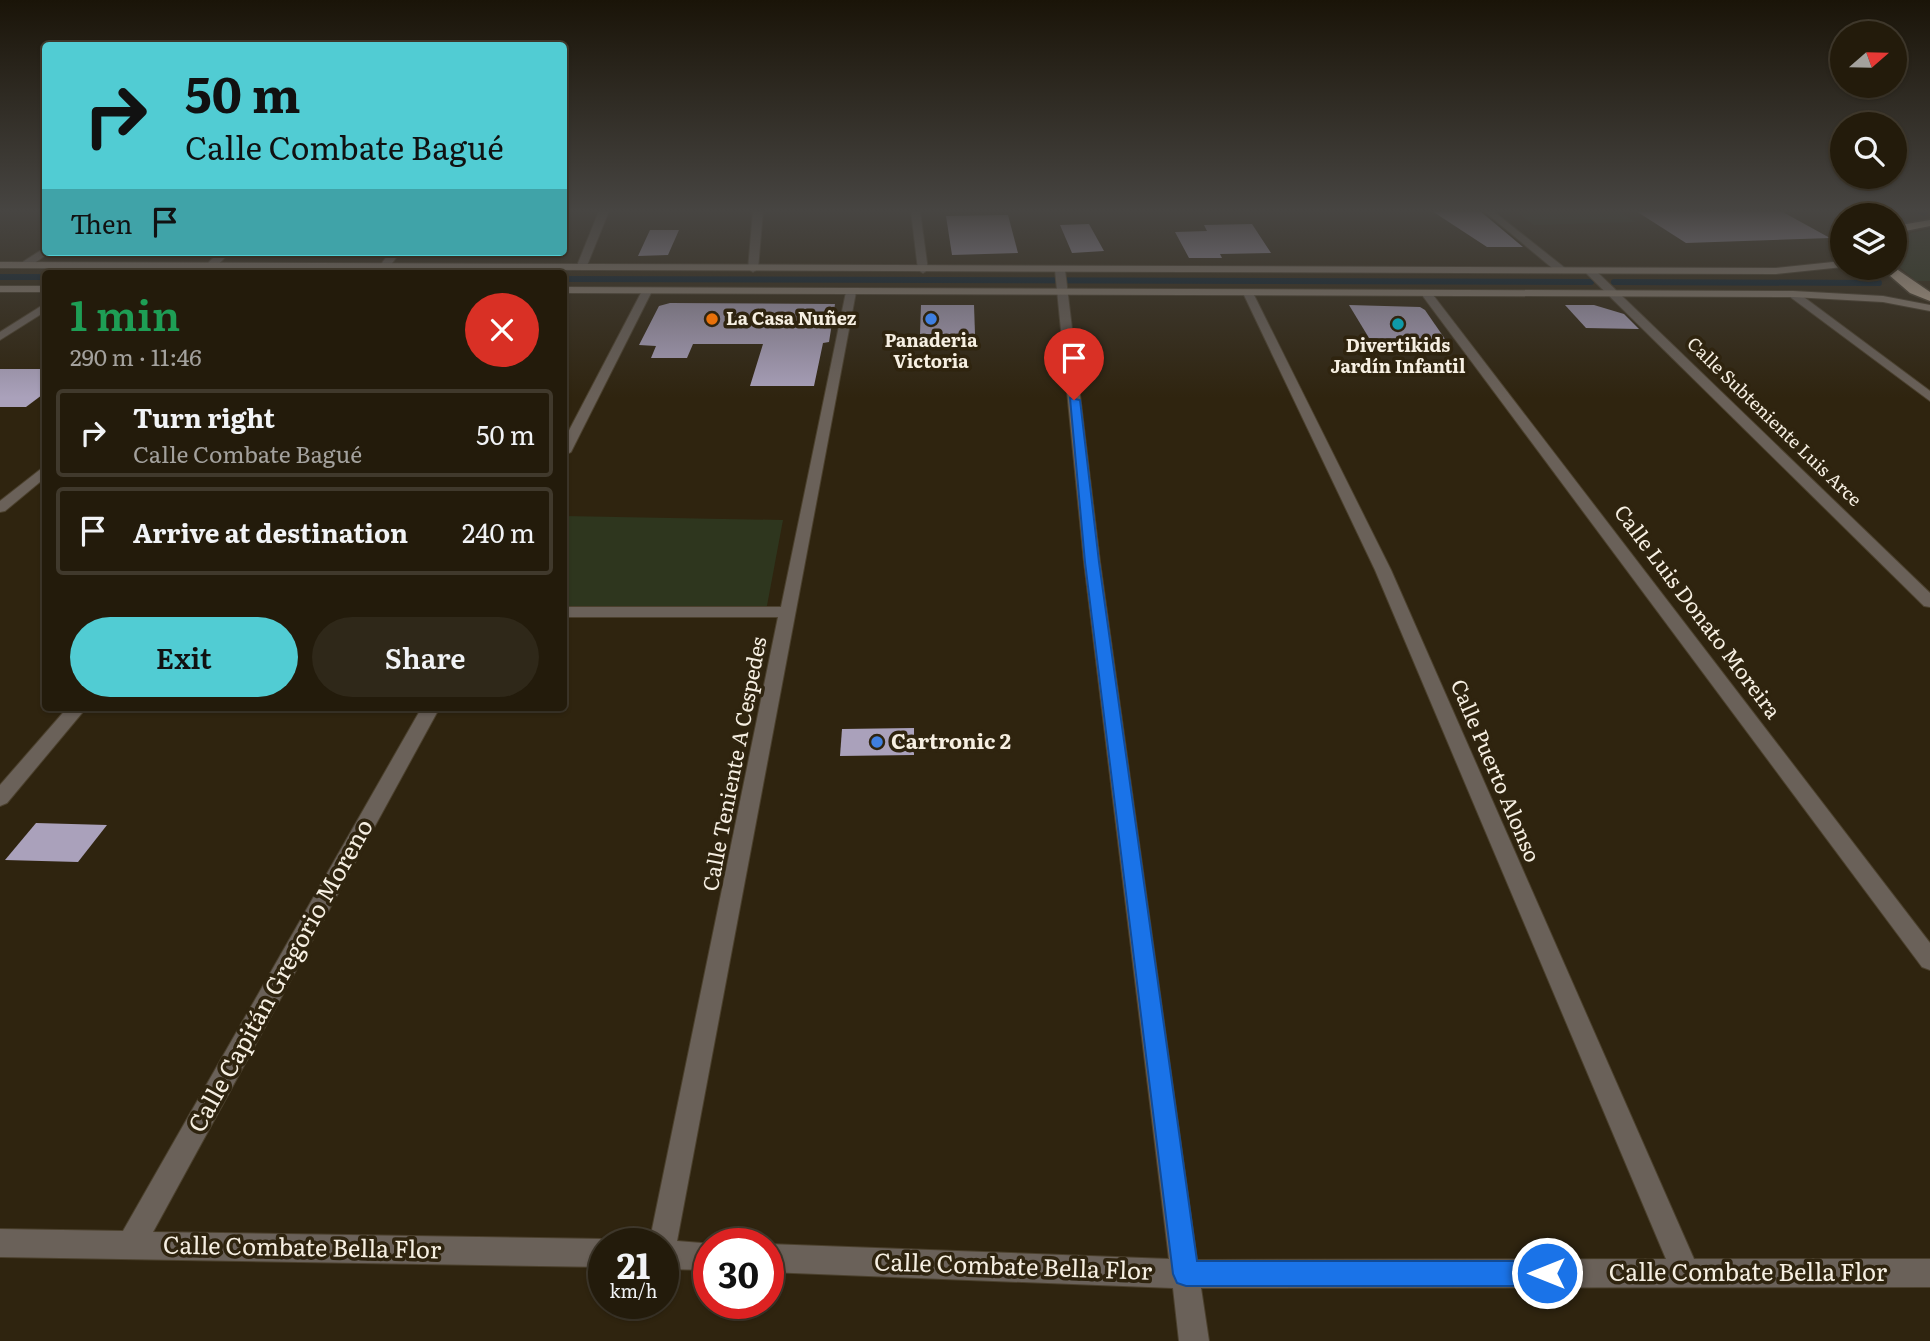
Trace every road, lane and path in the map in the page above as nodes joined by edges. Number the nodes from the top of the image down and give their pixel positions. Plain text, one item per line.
1 (968, 274) edge
2 (1398, 274) edge
3 (1594, 274) edge
4 (1902, 280) edge
5 (1061, 281) junction
6 (0, 289) edge
7 (42, 289) edge
8 (567, 290) edge
9 (647, 291) junction
10 (851, 292) junction
11 (1248, 293) junction
12 (1426, 293) junction
13 (1615, 293) junction
14 (1793, 294) junction
15 (1930, 297) edge
16 (1930, 308) edge
17 (42, 309) edge
18 (0, 337) edge
19 (1930, 397) edge
20 (567, 446) edge
21 (42, 471) edge
22 (0, 508) edge
23 (1930, 601) edge
24 (567, 612) edge
25 (788, 612) junction
26 (75, 711) edge
27 (429, 711) edge
28 (0, 798) edge
29 (1930, 960) edge
30 (666, 1228) edge
31 (0, 1243) edge
32 (131, 1244) junction
33 (588, 1253) edge
34 (784, 1259) edge
35 (1686, 1273) junction
36 (1930, 1273) edge
37 (1186, 1274) junction
38 (1194, 1341) edge

1 - 5 main road
2 - 5 main road
3 - 13 street, Calle Subteniente Luis Arce
4 - 15 highway
5 - 10 main road
5 - 11 main road
5 - 37 street
6 - 7 main road
8 - 9 main road
9 - 10 main road
9 - 20 street
10 - 25 street, Calle Teniente A Cespedes
11 - 12 main road
11 - 35 street, Calle Puerto Alonso
12 - 13 main road
12 - 29 street, Calle Luis Donato Moreira
13 - 14 main road
13 - 23 street, Calle Subteniente Luis Arce
14 - 16 main road
14 - 19 street
17 - 18 street
21 - 22 street
24 - 25 street
25 - 30 street, Calle Teniente A Cespedes
26 - 28 street
27 - 32 street, Calle Capitán Gregorio Moreno
31 - 32 street, Calle Combate Bella Flor
32 - 33 street, Calle Combate Bella Flor
34 - 37 street, Calle Combate Bella Flor
35 - 36 street, Calle Combate Bella Flor
35 - 37 street, Calle Combate Bella Flor
37 - 38 street

